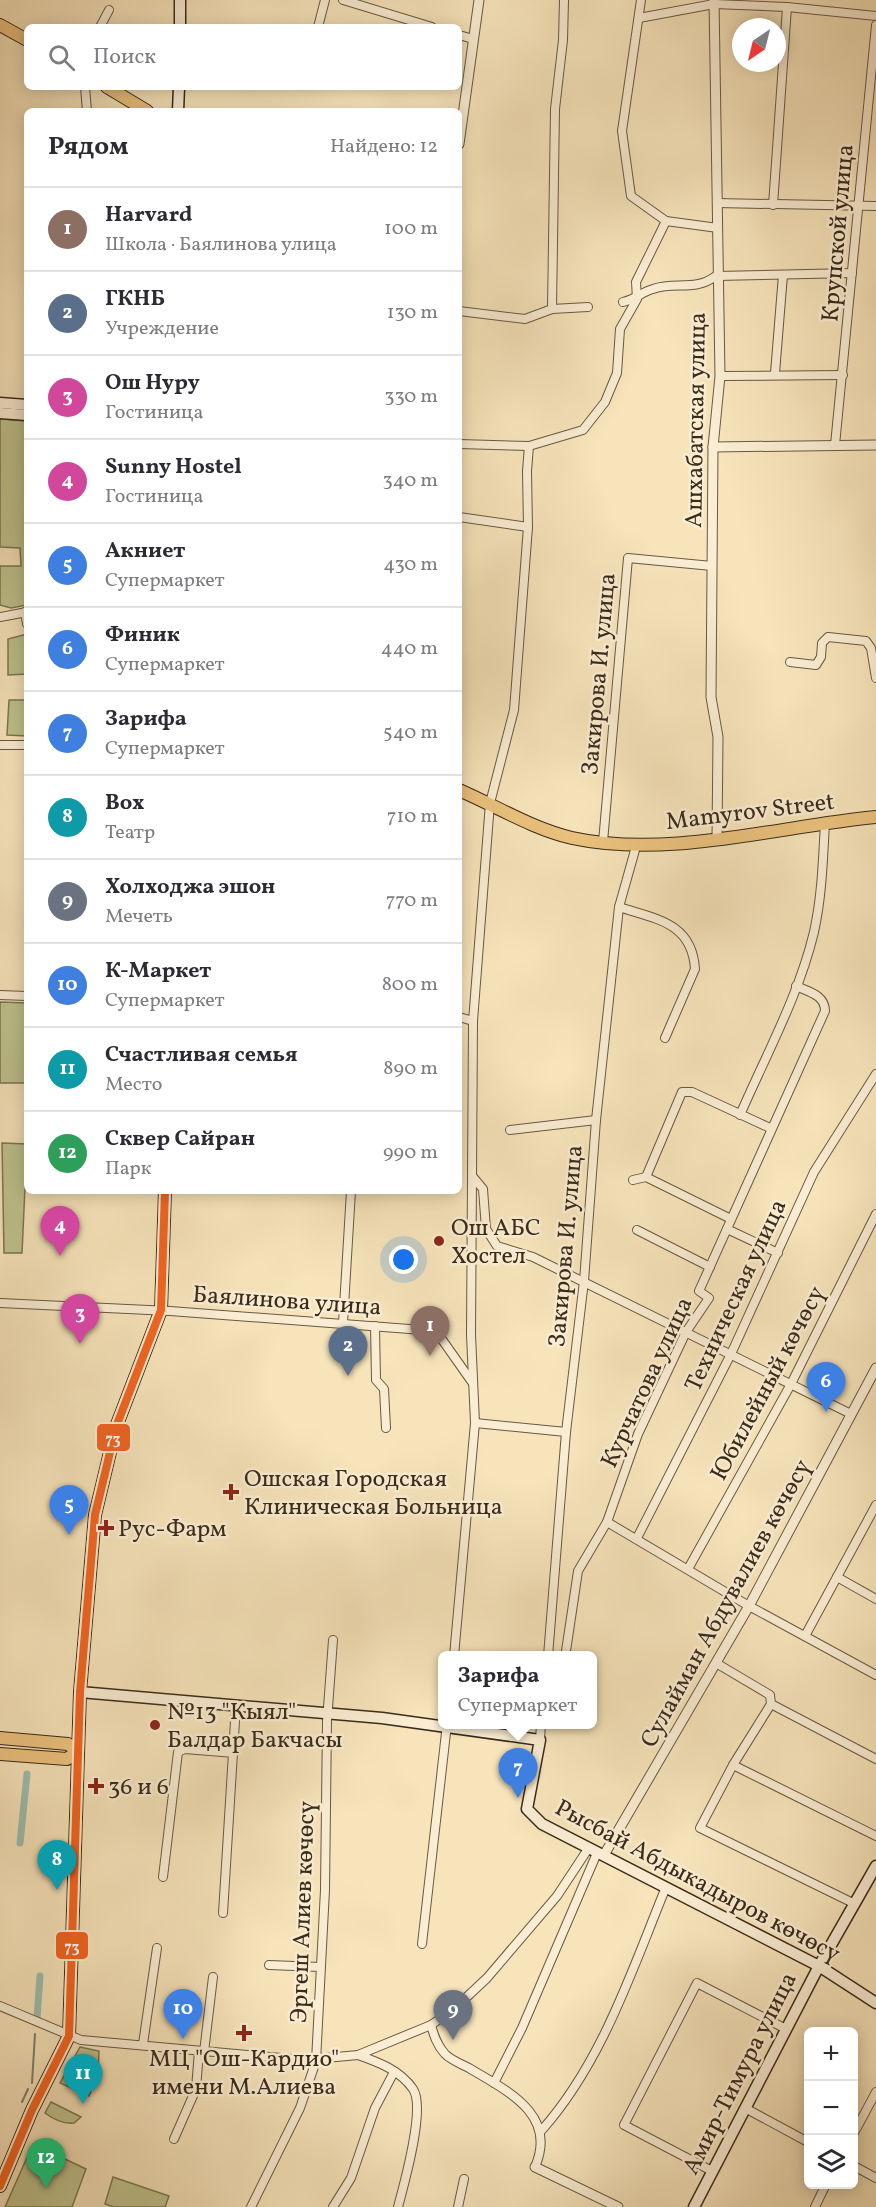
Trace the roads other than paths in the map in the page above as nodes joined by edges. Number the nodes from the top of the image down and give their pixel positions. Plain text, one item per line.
1 (180, 0) edge
2 (325, 0) edge
3 (343, 0) edge
4 (480, 0) edge
5 (564, 0) edge
6 (641, 0) edge
7 (714, 2) edge
8 (787, 7) junction
9 (109, 10) dead end
10 (876, 16) edge
11 (639, 18) junction
12 (102, 24) edge
13 (180, 24) edge
14 (319, 24) edge
15 (422, 24) edge
16 (0, 25) edge
17 (876, 25) edge
18 (462, 36) edge
19 (24, 38) edge
20 (473, 39) junction
21 (85, 90) edge
22 (112, 90) edge
23 (179, 90) edge
24 (87, 108) edge
25 (142, 108) edge
26 (178, 108) edge
27 (462, 122) edge
28 (717, 203) junction
29 (773, 205) junction
30 (859, 206) junction
31 (876, 206) edge
32 (666, 221) junction
33 (718, 228) junction
34 (852, 273) junction
35 (783, 275) junction
36 (716, 276) junction
37 (637, 299) junction
38 (623, 302) dead end
39 (588, 307) dead end
40 (552, 309) junction
41 (462, 312) edge
42 (775, 374) junction
43 (843, 375) junction
44 (720, 376) junction
45 (0, 403) edge
46 (24, 405) edge
47 (0, 413) edge
48 (24, 415) edge
49 (462, 444) edge
50 (836, 445) junction
51 (876, 445) edge
52 (529, 446) junction
53 (713, 447) junction
54 (462, 517) edge
55 (528, 527) junction
56 (712, 566) junction
57 (24, 612) edge
58 (0, 617) edge
59 (790, 662) dead end
60 (876, 678) edge
61 (0, 745) edge
62 (24, 745) edge
63 (462, 791) edge
64 (490, 803) junction
65 (876, 818) edge
66 (825, 822) junction
67 (717, 840) junction
68 (603, 842) junction
69 (637, 843) junction
70 (619, 907) junction
71 (796, 986) junction
72 (0, 995) edge
73 (24, 996) edge
74 (462, 1018) edge
75 (473, 1021) junction
76 (665, 1038) dead end
77 (876, 1074) edge
78 (741, 1115) junction
79 (596, 1120) junction
80 (770, 1128) junction
81 (510, 1130) dead end
82 (473, 1177) junction
83 (646, 1177) junction
84 (633, 1180) dead end
85 (165, 1194) edge
86 (351, 1194) edge
87 (876, 1214) edge
88 (731, 1219) junction
89 (727, 1229) junction
90 (637, 1230) dead end
91 (778, 1253) junction
92 (710, 1267) junction
93 (584, 1281) junction
94 (0, 1303) edge
95 (161, 1311) junction
96 (343, 1323) junction
97 (375, 1326) junction
98 (686, 1332) junction
99 (731, 1354) junction
100 (876, 1368) edge
101 (473, 1383) junction
102 (791, 1384) junction
103 (851, 1414) junction
104 (475, 1423) junction
105 (386, 1428) dead end
106 (566, 1432) junction
107 (876, 1505) edge
108 (607, 1522) junction
109 (637, 1538) junction
110 (688, 1569) junction
111 (837, 1577) junction
112 (876, 1599) edge
113 (749, 1606) junction
114 (805, 1636) junction
115 (333, 1640) dead end
116 (454, 1651) edge
117 (548, 1651) edge
118 (566, 1651) dead end
119 (716, 1663) junction
120 (876, 1675) edge
121 (80, 1692) junction
122 (236, 1704) junction
123 (771, 1704) junction
124 (328, 1713) junction
125 (438, 1724) edge
126 (447, 1729) edge
127 (472, 1729) edge
128 (541, 1729) edge
129 (0, 1738) edge
130 (540, 1740) junction
131 (78, 1751) junction
132 (234, 1753) junction
133 (0, 1754) edge
134 (876, 1759) edge
135 (733, 1765) junction
136 (876, 1836) edge
137 (596, 1852) junction
138 (876, 1866) edge
139 (164, 1877) dead end
140 (666, 1887) junction
141 (853, 1903) junction
142 (223, 1913) dead end
143 (422, 1944) dead end
144 (157, 1948) dead end
145 (269, 1965) dead end
146 (819, 1966) junction
147 (320, 1967) junction
148 (213, 1977) dead end
149 (876, 2003) edge
150 (0, 2006) edge
151 (430, 2025) junction
152 (786, 2029) junction
153 (69, 2036) junction
154 (143, 2044) junction
155 (201, 2052) junction
156 (358, 2055) junction
157 (316, 2061) junction
158 (394, 2072) junction
159 (495, 2083) junction
160 (876, 2092) edge
161 (745, 2108) junction
162 (858, 2126) edge
163 (542, 2131) junction
164 (174, 2139) dead end
165 (804, 2140) edge
166 (535, 2167) joint
167 (858, 2168) edge
168 (712, 2171) junction
169 (876, 2178) edge
170 (464, 2179) dead end
171 (0, 2186) edge
172 (824, 2189) edge
173 (251, 2207) edge
174 (333, 2207) edge
175 (398, 2207) edge
176 (458, 2207) edge
177 (618, 2207) edge
178 (694, 2207) edge
179 (815, 2207) edge

1 - 13 main road
2 - 14 street
3 - 15 street
4 - 20 street
5 - 40 street
6 - 11 street
7 - 8 street
7 - 11 street
7 - 28 street, Ашхабатская улица
8 - 10 street
8 - 29 street
9 - 12 street
11 - 32 street
16 - 19 main road
17 - 30 street, Крупской улица
18 - 20 street
20 - 27 street
21 - 24 street
22 - 25 main road
23 - 26 main road
28 - 29 street
28 - 33 street, Ашхабатская улица
29 - 30 street
30 - 31 street
30 - 34 street, Крупской улица
32 - 33 street
32 - 37 street
33 - 36 street, Ашхабатская улица
34 - 35 street
34 - 43 street, Крупской улица
35 - 36 street
35 - 42 street
36 - 37 street
36 - 44 street, Ашхабатская улица
37 - 38 street
37 - 52 street
39 - 40 street
40 - 41 street
42 - 43 street
42 - 44 street
43 - 50 street, Крупской улица
44 - 53 street, Ашхабатская улица
45 - 46 main road
47 - 48 main road
49 - 52 street
50 - 51 street
50 - 53 street
52 - 55 street
53 - 56 street, Ашхабатская улица
54 - 55 street
55 - 64 street
56 - 67 street, Ашхабатская улица
56 - 68 street, Закирова И. улица
57 - 58 street
59 - 60 street
61 - 62 street
63 - 64 main road, Mamyrov Street
64 - 68 main road, Mamyrov Street
64 - 75 street
65 - 66 main road, Mamyrov Street
66 - 67 main road, Mamyrov Street
66 - 71 street
67 - 69 main road, Mamyrov Street
68 - 69 main road, Mamyrov Street
69 - 70 street, Закирова И. улица
70 - 76 street
70 - 79 street, Закирова И. улица
71 - 78 street
71 - 80 street, Курчатова улица
72 - 73 street
74 - 75 street
75 - 82 street
77 - 91 street, Техническая улица
78 - 80 street
78 - 83 street
79 - 81 street
79 - 93 street, Закирова И. улица
80 - 88 street, Курчатова улица
82 - 93 street
82 - 101 street
83 - 84 street
83 - 88 street
85 - 95 main road
86 - 96 street
87 - 102 street, Юбилейный көчөсү
88 - 89 street, Курчатова улица
89 - 91 street
89 - 92 street, Курчатова улица
90 - 92 street
91 - 99 street, Техническая улица
92 - 98 street, Курчатова улица
93 - 98 street
93 - 106 street, Закирова И. улица
94 - 95 street, Баялинова улица
95 - 96 street, Баялинова улица
95 - 121 main road
96 - 97 street, Баялинова улица
97 - 101 street, Баялинова улица
97 - 105 street
98 - 99 street
98 - 108 street, Курчатова улица
99 - 102 street
99 - 109 street, Техническая улица
100 - 103 street, Сулайман Абдувалиев көчөсү
101 - 104 street
102 - 103 street
102 - 110 street, Юбилейный көчөсү
103 - 113 street, Сулайман Абдувалиев көчөсү
104 - 106 street
104 - 116 street
106 - 117 street, Закирова И. улица
107 - 111 street
108 - 109 street
108 - 118 street, Курчатова улица
109 - 110 street
110 - 113 street
111 - 112 street
111 - 114 street
113 - 114 street
113 - 119 street, Сулайман Абдувалиев көчөсү
114 - 120 street
115 - 124 street, Эргеш Алиев көчөсү
119 - 123 street
119 - 137 street, Сулайман Абдувалиев көчөсү
121 - 122 main road
121 - 131 main road
122 - 124 main road
122 - 132 street
123 - 134 street
123 - 135 street
124 - 125 main road
124 - 147 street, Эргеш Алиев көчөсү
126 - 143 street
127 - 130 main road
128 - 130 street
129 - 131 main road
130 - 137 main road, Рысбай Абдыкадыров көчөсү
131 - 133 main road
131 - 153 main road
132 - 139 street
132 - 142 street
135 - 136 street
135 - 141 street
137 - 140 main road, Рысбай Абдыкадыров көчөсү
137 - 151 street
137 - 159 street
138 - 141 main road, Амир-Тимура улица
140 - 146 main road, Рысбай Абдыкадыров көчөсү
140 - 163 street
141 - 146 main road, Амир-Тимура улица
144 - 154 street
145 - 147 street
146 - 149 main road, Рысбай Абдыкадыров көчөсү
146 - 152 main road, Амир-Тимура улица
147 - 157 street, Эргеш Алиев көчөсү
148 - 155 street
150 - 153 street
151 - 156 street
151 - 159 street
152 - 161 main road, Амир-Тимура улица
152 - 168 street
153 - 154 street
153 - 171 main road
154 - 155 street
155 - 157 street
155 - 164 street
156 - 157 street
156 - 158 street
157 - 173 street, Эргеш Алиев көчөсү
158 - 174 street
158 - 175 street
159 - 163 street
160 - 162 street
161 - 165 street
161 - 168 main road, Амир-Тимура улица
163 - 166 street
166 - 177 street
167 - 169 street
168 - 178 main road, Амир-Тимура улица
170 - 176 street
172 - 179 street

